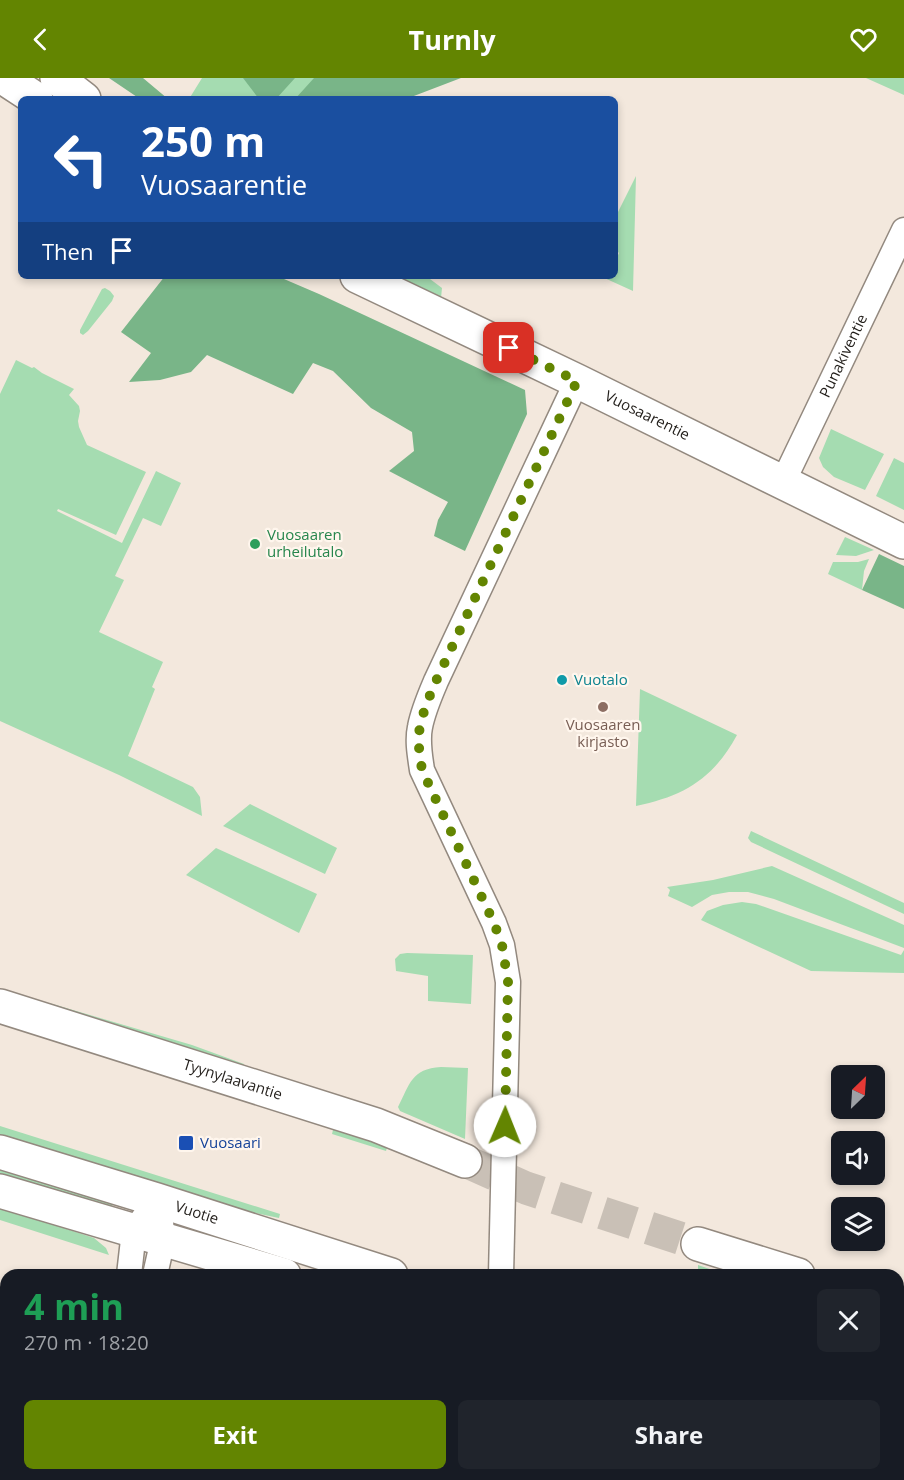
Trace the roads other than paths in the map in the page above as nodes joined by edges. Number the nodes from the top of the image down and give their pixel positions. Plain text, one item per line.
1 (4, 78) edge
2 (57, 78) edge
3 (31, 96) edge
4 (80, 96) edge
5 (904, 230) edge
6 (363, 279) edge
7 (577, 381) junction
8 (783, 482) junction
9 (904, 542) edge
10 (0, 1006) edge
11 (0, 1152) edge
12 (465, 1161) tunnel mouth
13 (0, 1191) edge
14 (157, 1200) junction
15 (149, 1235) junction
16 (698, 1244) tunnel mouth
17 (132, 1269) edge
18 (154, 1269) edge
19 (264, 1269) edge
20 (372, 1269) edge
21 (501, 1269) edge
22 (779, 1269) edge

1 - 3 street
2 - 4 street
5 - 8 street, Punakiventie
6 - 7 street, Vuosaarentie
7 - 8 street, Vuosaarentie
7 - 21 street, bridge
8 - 9 street, Vuosaarentie
10 - 12 street, Tyynylaavantie
11 - 14 street, Vuotie
13 - 15 street
14 - 15 street
14 - 20 street, Vuotie
15 - 17 street
15 - 18 street
15 - 19 street
16 - 22 street

